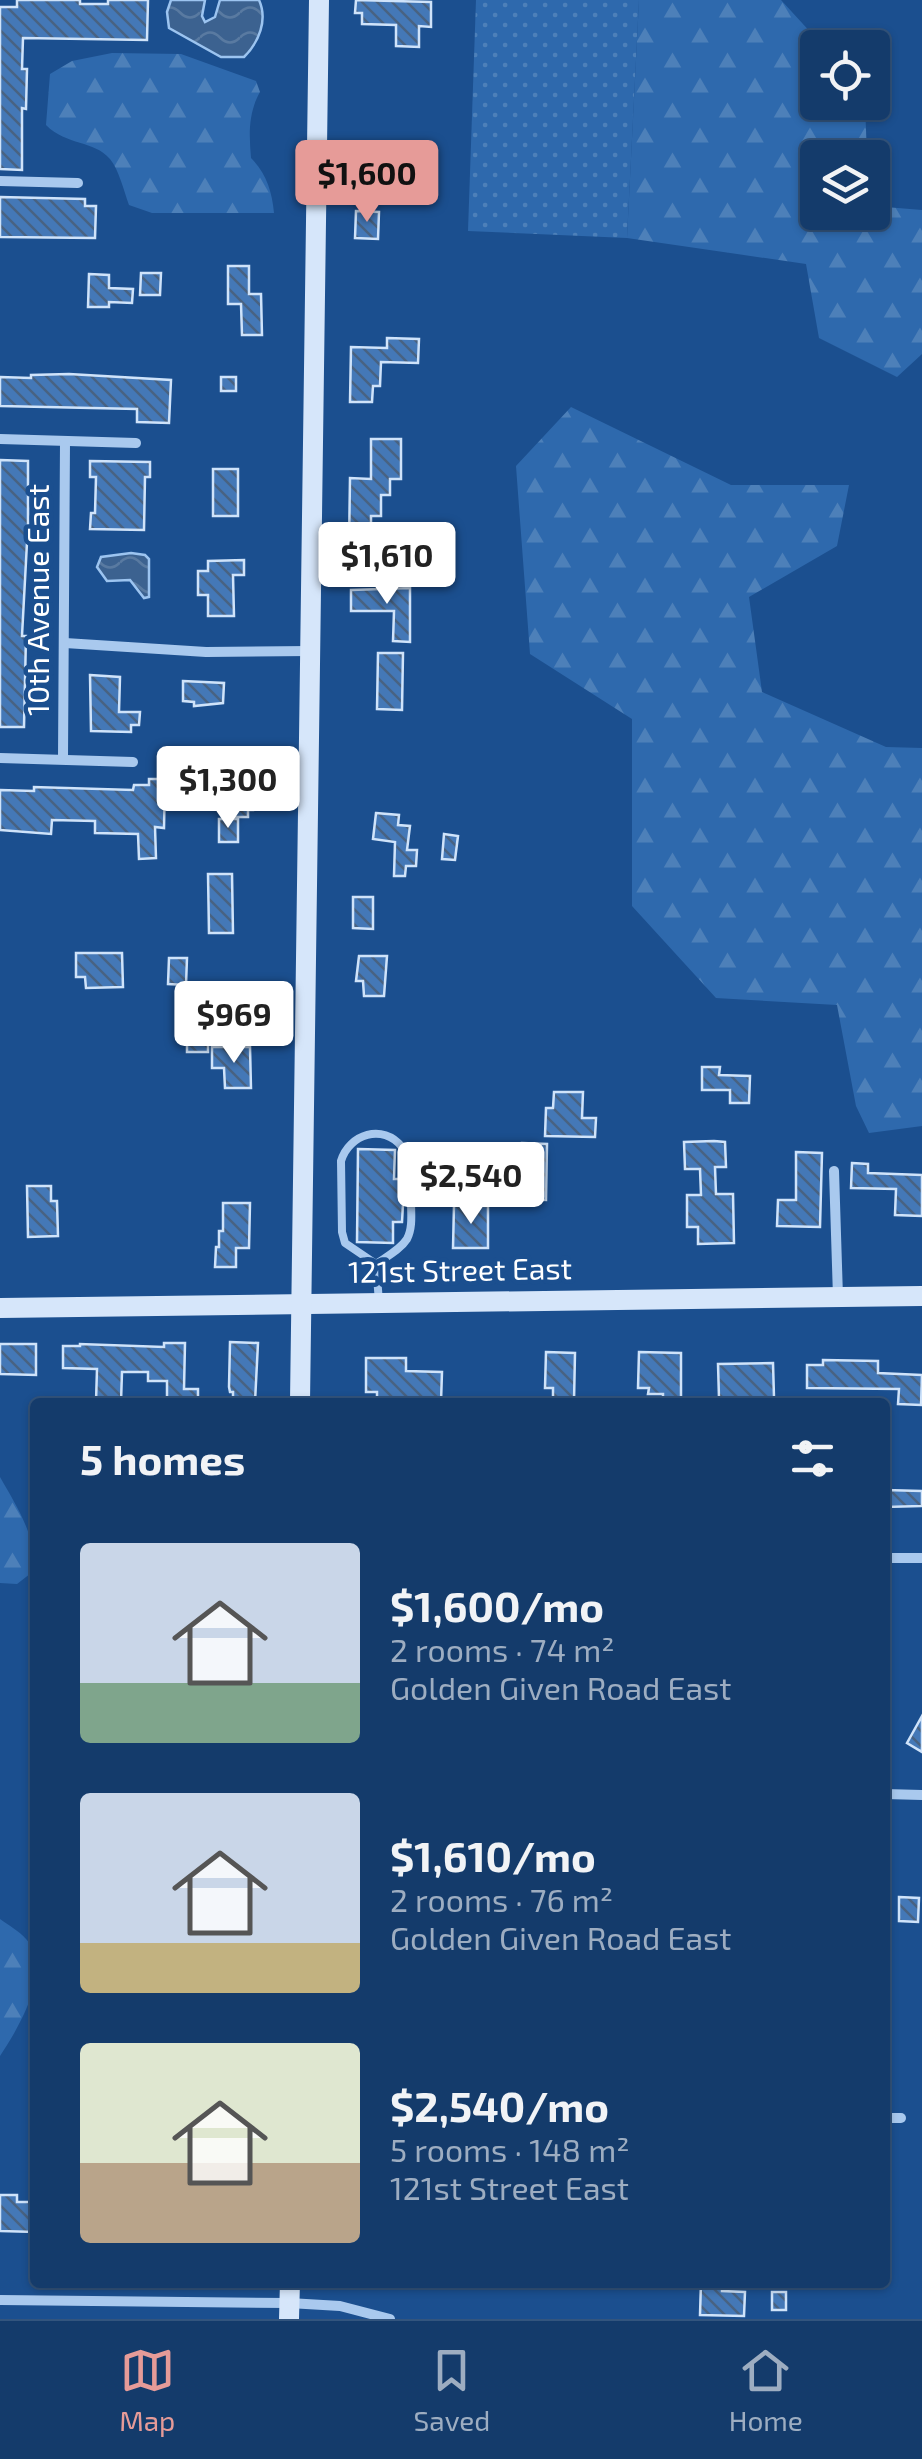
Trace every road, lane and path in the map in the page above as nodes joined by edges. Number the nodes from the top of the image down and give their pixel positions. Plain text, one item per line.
1 (319, 0) edge
2 (0, 182) edge
3 (78, 183) dead end
4 (0, 439) edge
5 (65, 442) junction
6 (136, 443) dead end
7 (65, 643) junction
8 (310, 651) junction
9 (0, 758) edge
10 (63, 758) junction
11 (133, 762) dead end
12 (834, 1171) dead end
13 (376, 1264) junction
14 (922, 1296) edge
15 (838, 1297) junction
16 (380, 1302) junction
17 (302, 1304) junction
18 (0, 1308) edge
19 (300, 1398) edge
20 (890, 1558) edge
21 (922, 1558) edge
22 (890, 1794) edge
23 (922, 1795) edge
24 (890, 2118) edge
25 (901, 2118) dead end
26 (0, 2300) edge
27 (289, 2301) edge
28 (390, 2319) edge

1 - 8 street
2 - 3 street
4 - 5 street
5 - 6 street
5 - 7 street, 10th Avenue East
7 - 8 street
7 - 10 street, 10th Avenue East
8 - 17 street
9 - 10 street
10 - 11 street
12 - 15 street
13 - 13 lane
13 - 16 lane
14 - 15 street, 121st Street East
15 - 16 street, 121st Street East
16 - 17 street, 121st Street East
17 - 18 street, 121st Street East
17 - 19 street
20 - 21 street
22 - 23 street
24 - 25 street
26 - 27 street
27 - 28 street

